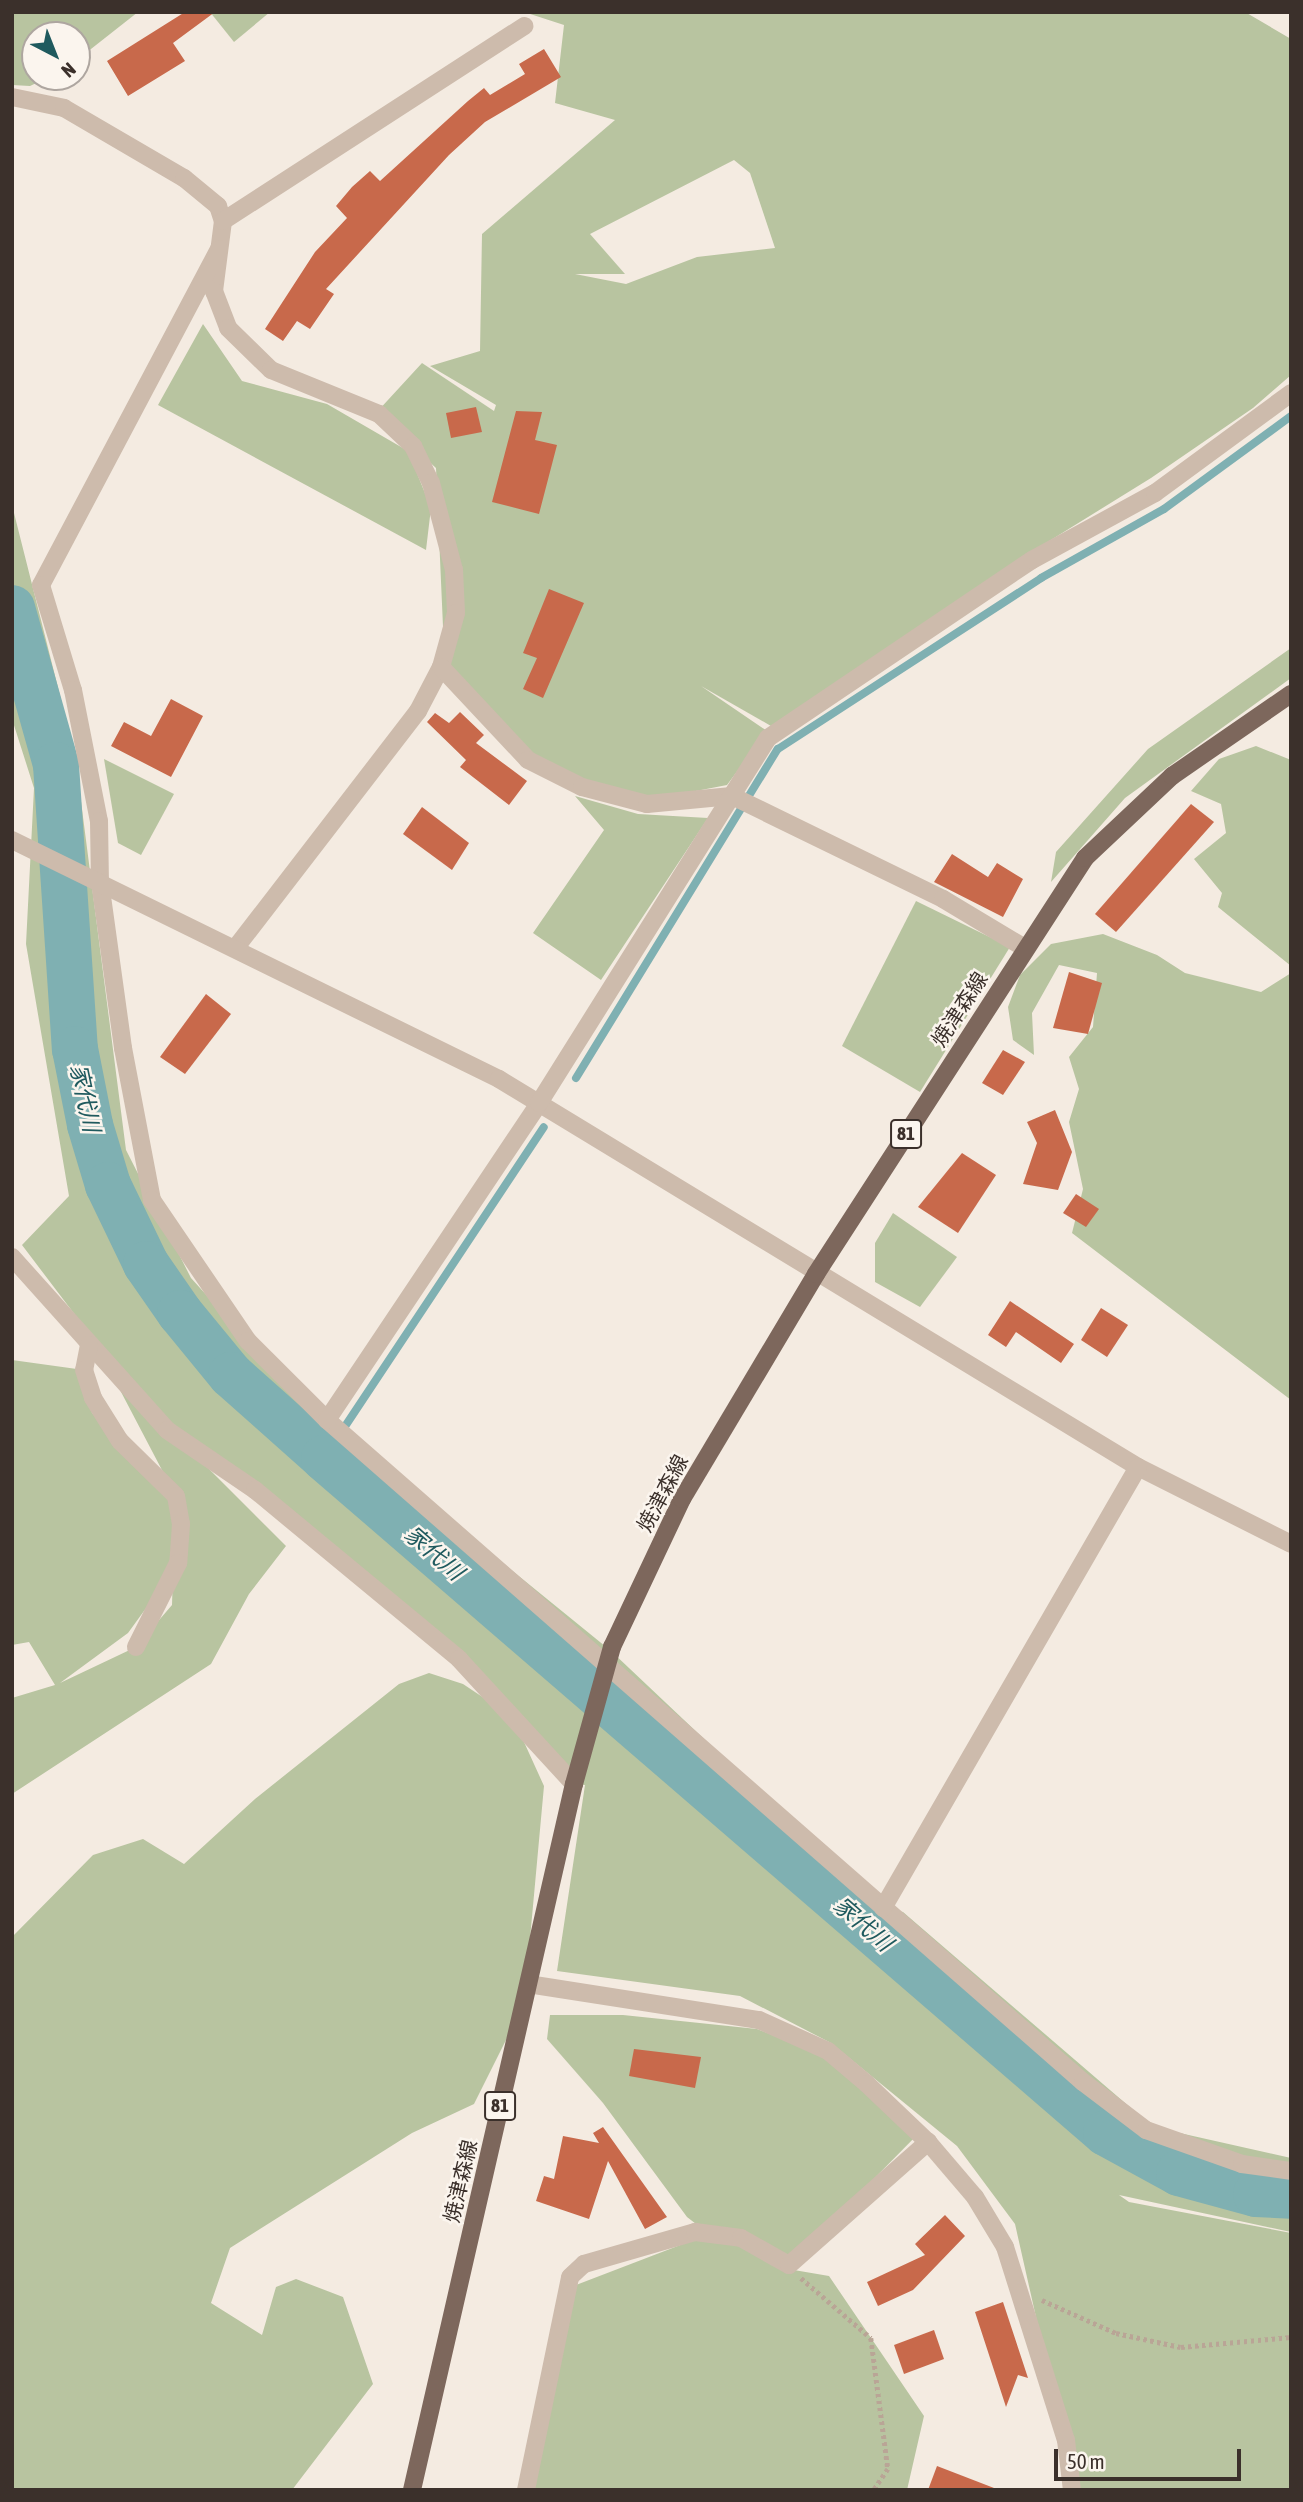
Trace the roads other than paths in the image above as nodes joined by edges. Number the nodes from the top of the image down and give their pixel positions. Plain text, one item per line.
1 (525, 26) dead end
2 (12, 97) edge
3 (223, 221) junction
4 (219, 249) junction
5 (1291, 393) edge
6 (440, 667) junction
7 (1291, 694) edge
8 (735, 798) junction
9 (12, 839) edge
10 (100, 881) junction
11 (236, 947) junction
12 (1025, 948) junction
13 (539, 1103) junction
14 (12, 1257) edge
15 (816, 1274) junction
16 (89, 1345) junction
17 (338, 1430) junction
18 (1138, 1467) junction
19 (1291, 1544) edge
20 (136, 1647) dead end
21 (610, 1655) junction
22 (574, 1784) junction
23 (883, 1908) junction
24 (528, 1984) junction
25 (928, 2142) junction
26 (1291, 2172) edge
27 (412, 2490) edge
28 (526, 2490) edge
29 (1072, 2490) edge

1 - 3 street
2 - 3 street
3 - 4 street
4 - 6 street
4 - 10 street
5 - 8 street
6 - 8 street
6 - 11 street
7 - 12 main road, 焼津森線 / 81
8 - 12 street
8 - 13 street
9 - 10 street
10 - 11 street
10 - 17 street
11 - 13 street
12 - 15 main road, 焼津森線 / 81
13 - 15 street
13 - 17 street
14 - 16 street
15 - 18 street
15 - 21 main road, 焼津森線 / 81
16 - 20 street
16 - 22 street
17 - 21 street
18 - 19 street
18 - 23 street
21 - 22 main road, 焼津森線 / 81
21 - 23 street
22 - 24 main road, 焼津森線 / 81
23 - 26 street
24 - 25 street
24 - 27 main road, 焼津森線 / 81
25 - 28 street
25 - 29 street

